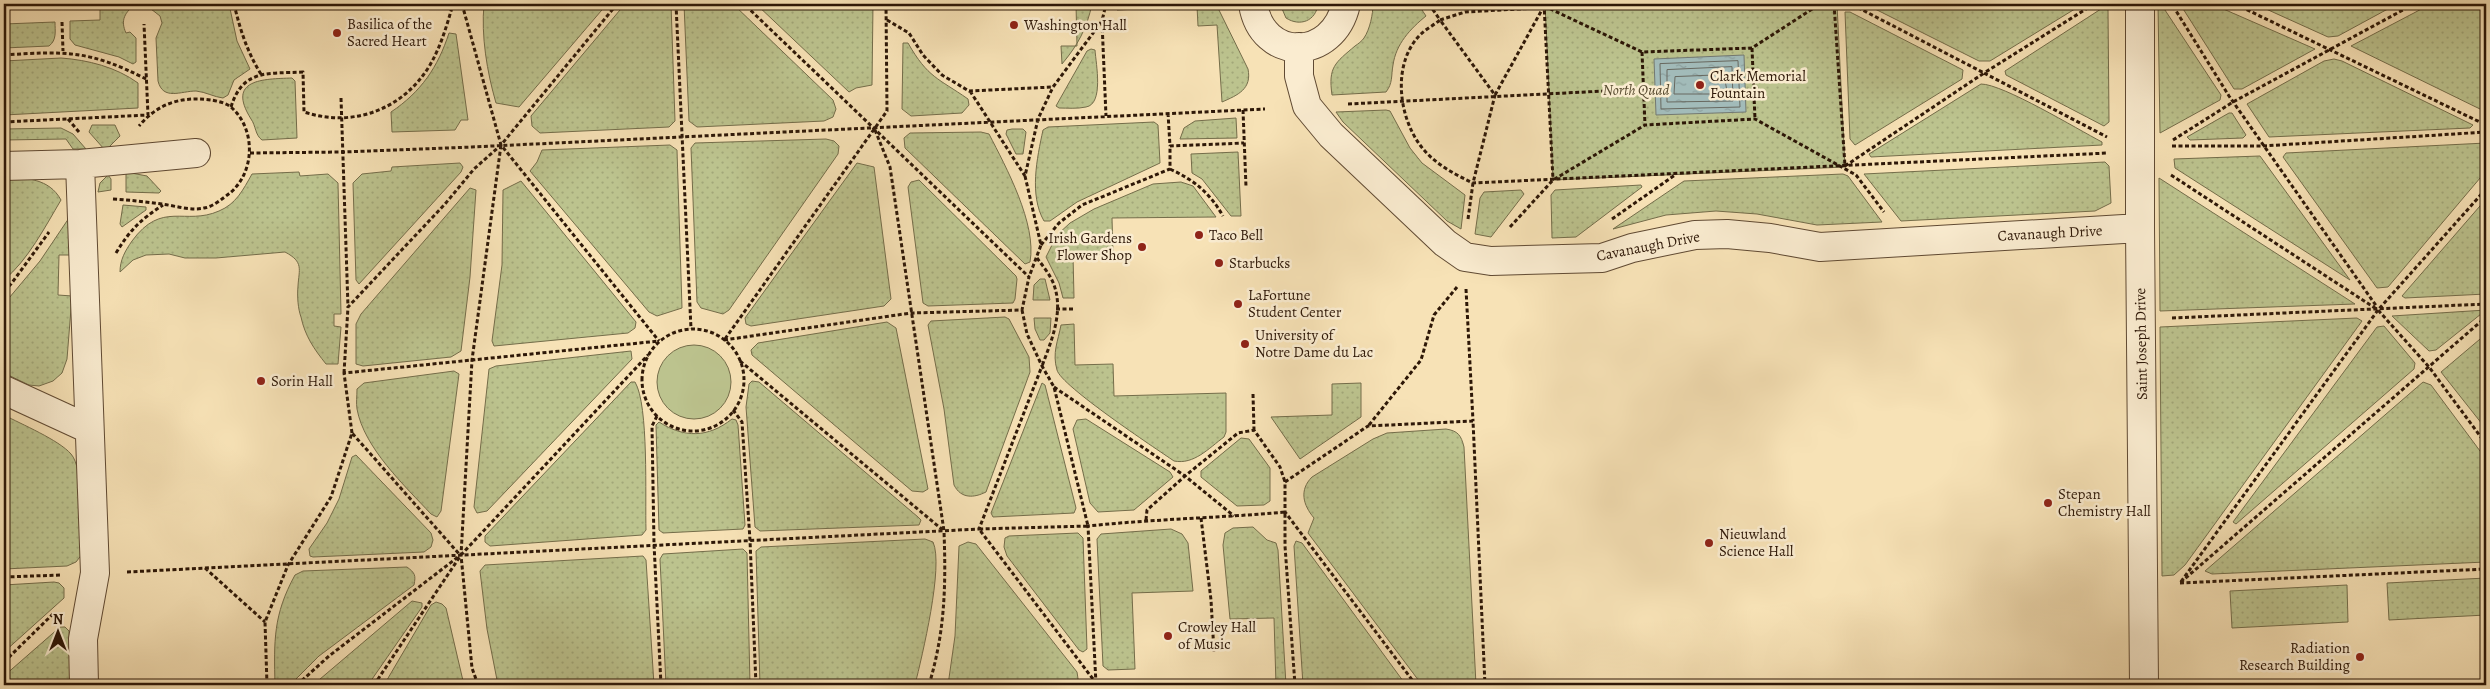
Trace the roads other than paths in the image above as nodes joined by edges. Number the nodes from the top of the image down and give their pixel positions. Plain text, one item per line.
1 (1253, 4) edge
2 (1346, 4) edge
3 (2140, 4) edge
4 (1299, 47) junction
5 (196, 153) dead end
6 (80, 164) junction
7 (4, 166) edge
8 (2140, 228) junction
9 (4, 390) edge
10 (89, 429) junction
11 (84, 685) edge
12 (2144, 685) edge

1 - 4 street
2 - 4 street
3 - 8 street, Saint Joseph Drive
4 - 8 street, Cavanaugh Drive
5 - 6 street
6 - 7 street
6 - 10 street
8 - 12 street, Saint Joseph Drive
9 - 10 street
10 - 11 street

